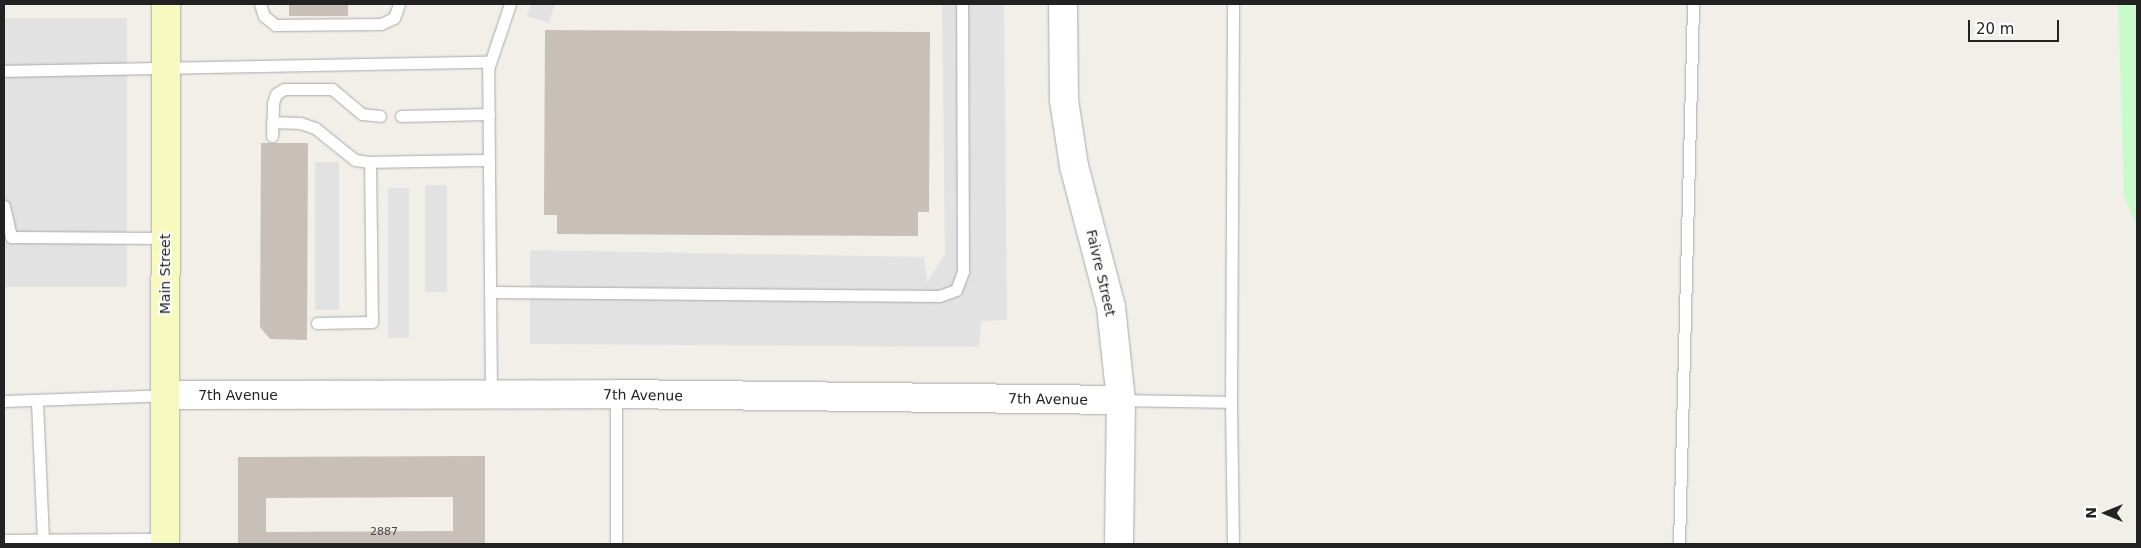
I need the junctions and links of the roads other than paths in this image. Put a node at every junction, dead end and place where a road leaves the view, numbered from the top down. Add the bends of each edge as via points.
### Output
1 (166, 4) edge
2 (260, 4) edge
3 (399, 4) edge
4 (510, 4) edge
5 (962, 4) edge
6 (1062, 4) edge
7 (1233, 4) edge
8 (1693, 4) edge
9 (490, 62) junction
10 (166, 67) junction
11 (4, 71) edge
12 (489, 114) junction
13 (380, 116) dead end
14 (401, 116) dead end
15 (272, 122) junction
16 (272, 136) dead end
17 (490, 160) junction
18 (370, 162) junction
19 (4, 206) edge
20 (165, 238) junction
21 (490, 292) junction
22 (317, 323) dead end
23 (492, 394) junction
24 (616, 394) junction
25 (164, 395) junction
26 (1121, 400) junction
27 (4, 401) edge
28 (37, 402) junction
29 (1231, 402) junction
30 (4, 540) edge
31 (43, 540) junction
32 (165, 542) edge
33 (616, 544) edge
34 (1119, 544) edge
35 (1232, 544) edge
36 (1679, 544) edge

1 - 10 main road, Main Street
2 - 3 lane via 264,16 276,25 382,24 394,18
4 - 9 lane
5 - 21 lane via 963,272 956,290 939,296
6 - 26 street, Faivre Street via 1064,100 1074,166 1111,307
7 - 29 lane
8 - 36 lane
9 - 10 lane
9 - 12 lane
10 - 11 lane
10 - 20 main road, Main Street
12 - 14 lane
12 - 17 lane
13 - 15 lane via 362,114 332,89 284,89 276,94
15 - 16 lane
15 - 18 lane via 300,123 315,128 355,160
17 - 18 lane
17 - 21 lane
18 - 22 lane via 372,322
19 - 20 lane via 11,237
20 - 25 main road, Main Street
21 - 23 lane
23 - 24 street, 7th Avenue
23 - 25 street, 7th Avenue
24 - 26 street, 7th Avenue
24 - 33 lane
25 - 28 lane
25 - 32 main road, Main Street
26 - 29 lane
26 - 34 street, Faivre Street
27 - 28 lane
28 - 31 lane
29 - 35 lane
30 - 31 lane
31 - 32 lane

